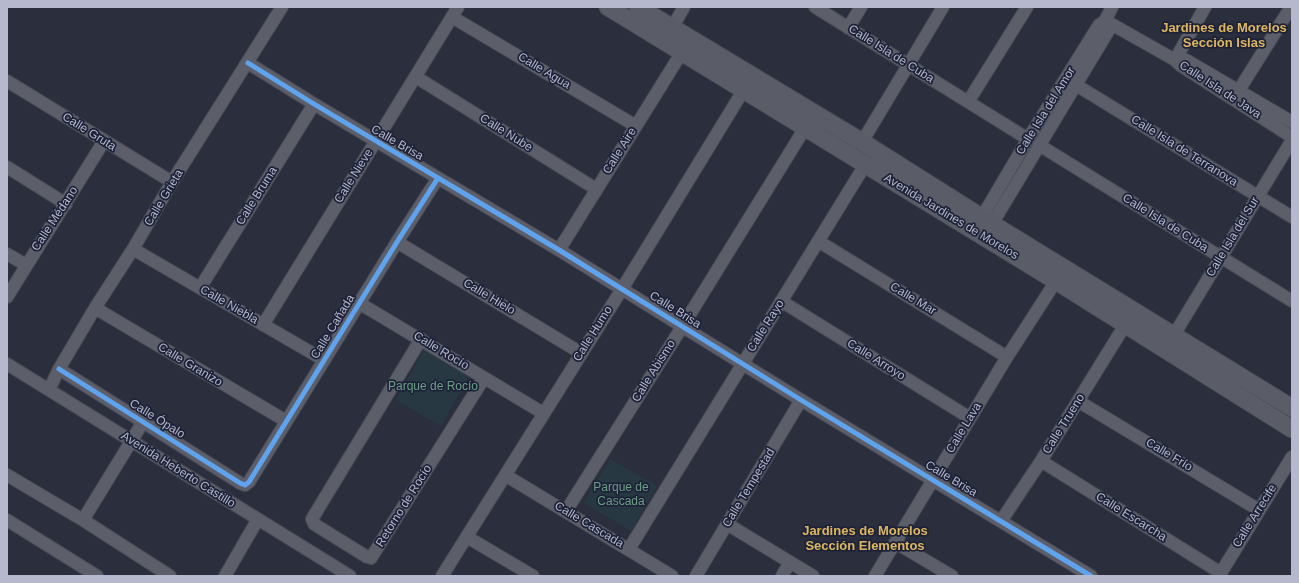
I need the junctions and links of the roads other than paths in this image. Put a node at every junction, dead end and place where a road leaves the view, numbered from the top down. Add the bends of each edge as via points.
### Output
1 (282, 7) edge
2 (608, 7) edge
3 (638, 7) edge
4 (684, 7) edge
5 (814, 7) edge
6 (861, 7) edge
7 (943, 7) edge
8 (1027, 7) edge
9 (1112, 7) edge
10 (1205, 7) edge
11 (1291, 7) edge
12 (455, 12) edge
13 (1108, 23) junction
14 (672, 28) junction
15 (848, 28) junction
16 (682, 52) junction
17 (1176, 57) junction
18 (248, 63) junction
19 (718, 65) junction
20 (908, 65) junction
21 (416, 77) junction
22 (7, 81) edge
23 (1076, 85) junction
24 (1239, 90) junction
25 (743, 91) junction
26 (968, 102) junction
27 (314, 104) junction
28 (1052, 112) junction
29 (1292, 122) edge
30 (636, 126) junction
31 (805, 128) junction
32 (839, 128) junction
33 (1292, 137) edge
34 (1292, 140) edge
35 (375, 141) junction
36 (104, 142) junction
37 (862, 142) junction
38 (1034, 142) junction
39 (830, 143) junction
40 (865, 165) junction
41 (7, 167) edge
42 (438, 178) junction
43 (172, 182) junction
44 (596, 189) junction
45 (1257, 196) junction
46 (66, 204) junction
47 (1292, 218) edge
48 (987, 221) junction
49 (818, 241) junction
50 (397, 242) junction
51 (133, 249) junction
52 (559, 250) junction
53 (7, 254) edge
54 (1221, 257) junction
55 (26, 265) junction
56 (1056, 281) junction
57 (200, 288) junction
58 (622, 289) junction
59 (7, 297) edge
60 (781, 301) junction
61 (1292, 301) edge
62 (359, 303) junction
63 (95, 308) junction
64 (263, 324) junction
65 (1124, 325) junction
66 (682, 327) junction
67 (1174, 335) junction
68 (421, 339) junction
69 (1193, 347) junction
70 (581, 353) junction
71 (1007, 357) junction
72 (324, 360) junction
73 (1185, 362) junction
74 (742, 364) junction
75 (7, 365) edge
76 (58, 369) junction
77 (484, 378) junction
78 (49, 390) junction
79 (801, 400) junction
80 (1078, 401) junction
81 (1292, 408) edge
82 (543, 413) junction
83 (970, 418) junction
84 (286, 421) junction
85 (143, 422) junction
86 (1292, 429) edge
87 (131, 441) junction
88 (1292, 457) edge
89 (1041, 461) junction
90 (7, 475) edge
91 (505, 475) junction
92 (933, 480) junction
93 (245, 485) joint
94 (1259, 510) junction
95 (566, 511) junction
96 (258, 519) junction
97 (7, 520) edge
98 (83, 520) junction
99 (1001, 521) junction
100 (727, 524) junction
101 (466, 537) junction
102 (896, 543) junction
103 (629, 550) junction
104 (790, 562) junction
105 (1220, 574) edge
106 (97, 576) edge
107 (170, 576) edge
108 (225, 576) edge
109 (350, 576) edge
110 (442, 576) edge
111 (533, 576) edge
112 (672, 576) edge
113 (696, 576) edge
114 (782, 576) edge
115 (813, 576) edge
116 (875, 576) edge
117 (952, 576) edge
118 (1091, 576) edge

1 - 18 street, Calle Grieta
2 - 16 main road, Avenida Jardines de Morelos
3 - 14 main road, Avenida Jardines de Morelos
4 - 14 street
5 - 15 street, Calle Isla de Cuba
6 - 15 street
7 - 20 street
8 - 26 street
9 - 13 street, Calle Isla del Amor
10 - 17 street
11 - 24 street
12 - 21 street, Calle Nieve
12 - 30 street, Calle Agua
13 - 17 street, Calle Isla de Java
13 - 23 street, Calle Isla del Amor
13 - 28 street, Calle Isla del Amor via 1098,25
14 - 19 main road, Avenida Jardines de Morelos
15 - 20 street, Calle Isla de Cuba
16 - 19 main road, Avenida Jardines de Morelos
16 - 30 street, Calle Aire
17 - 24 street, Calle Isla de Java
17 - 33 street, Calle Isla de Java via 1180,65
18 - 27 street, Calle Brisa
18 - 43 street, Calle Grieta
19 - 25 main road, Avenida Jardines de Morelos
19 - 32 main road, Avenida Jardines de Morelos
20 - 26 street, Calle Isla de Cuba
20 - 37 street
21 - 35 street, Calle Nieve
21 - 44 street, Calle Nube
22 - 36 street, Calle Gruta
23 - 28 street, Calle Isla del Amor
23 - 45 street, Calle Isla de Terranova
24 - 29 street, Calle Isla de Java
25 - 31 main road, Avenida Jardines de Morelos
25 - 58 street, Calle Humo
26 - 38 street, Calle Isla de Cuba
27 - 35 street, Calle Brisa
27 - 57 street, Calle Bruma
28 - 38 street, Calle Isla del Amor
30 - 44 street, Calle Aire
31 - 39 main road, Avenida Jardines de Morelos
31 - 66 street, Calle Abismo
32 - 37 main road, Avenida Jardines de Morelos
32 - 39 main road
34 - 45 street, Calle Isla del Sur
35 - 42 street, Calle Brisa
35 - 64 street, Calle Nieve
36 - 43 street, Calle Gruta
36 - 46 street, Calle Médano
37 - 48 main road, Avenida Jardines de Morelos
38 - 48 street, Calle Isla del Amor
38 - 54 street, Calle Isla de Cuba
39 - 40 main road, Avenida Jardines de Morelos
40 - 49 street, Calle Rayo
40 - 56 main road, Avenida Jardines de Morelos
41 - 46 street
42 - 50 street, Calle Cañada
42 - 52 street, Calle Brisa
43 - 51 street, Calle Grieta
44 - 52 street, Calle Aire
45 - 47 street, Calle Isla de Terranova
45 - 54 street, Calle Isla del Sur
46 - 55 street, Calle Médano
48 - 67 main road, Avenida Jardines de Morelos
49 - 60 street, Calle Rayo
49 - 71 street, Calle Mar
50 - 62 street, Calle Cañada
50 - 70 street, Calle Hielo
51 - 57 street, Calle Niebla
51 - 63 street, Calle Grieta
52 - 58 street, Calle Brisa
53 - 55 street
54 - 61 street, Calle Isla de Cuba
54 - 67 street, Calle Isla del Sur
55 - 59 street, Calle Médano
56 - 65 main road, Avenida Jardines de Morelos
56 - 71 street, Calle Lava
57 - 64 street, Calle Niebla
58 - 66 street, Calle Brisa
58 - 70 street, Calle Humo
60 - 74 street, Calle Rayo
60 - 83 street, Calle Arroyo
62 - 68 street, Calle Rocío
62 - 72 street, Calle Cañada
63 - 76 street, Calle Grieta
63 - 84 street, Calle Granizo
64 - 72 street, Calle Niebla
65 - 73 main road, Avenida Jardines de Morelos
65 - 80 street, Calle Trueno
66 - 74 street, Calle Brisa
66 - 95 street, Calle Abismo
67 - 69 main road, Avenida Jardines de Morelos
68 - 77 street, Calle Rocío
68 - 77 street, Retorno de Rocío via 312,519 314,524 367,557 371,558
69 - 73 main road
69 - 81 main road, Avenida Jardines de Morelos
70 - 82 street, Calle Humo
71 - 83 street, Calle Lava
72 - 84 street, Calle Cañada
73 - 86 main road, Avenida Jardines de Morelos
74 - 79 street, Calle Brisa
74 - 103 street, Calle Rayo
75 - 78 street, Avenida Heberto Castillo
76 - 78 street, Calle Grieta
76 - 85 street, Calle Ópalo
77 - 82 street, Calle Rocío
78 - 87 street, Avenida Heberto Castillo
79 - 92 street, Calle Brisa
79 - 100 street, Calle Tempestad
80 - 89 street, Calle Trueno
80 - 94 street, Calle Frío
82 - 91 street, Calle Humo
83 - 92 street, Calle Lava
84 - 93 street, Calle Cañada via 250,482
85 - 87 street
85 - 93 street, Calle Ópalo
87 - 96 street, Avenida Heberto Castillo
87 - 98 street
88 - 94 street, Calle Arrecife
89 - 99 street, Calle Trueno
89 - 105 street, Calle Escarcha
90 - 98 street
91 - 95 street, Calle Cascada
91 - 101 street, Calle Humo
92 - 99 street, Calle Brisa
92 - 102 street, Calle Lava
94 - 105 street, Calle Arrecife
95 - 103 street, Calle Cascada
96 - 108 street
96 - 109 street, Avenida Heberto Castillo
97 - 106 street
98 - 107 street
99 - 118 street, Calle Brisa
100 - 104 street
100 - 113 street, Calle Tempestad
101 - 110 street, Calle Humo
101 - 111 street
102 - 116 street, Calle Lava
102 - 117 street
103 - 112 street, Calle Cascada
104 - 114 street
104 - 115 street

